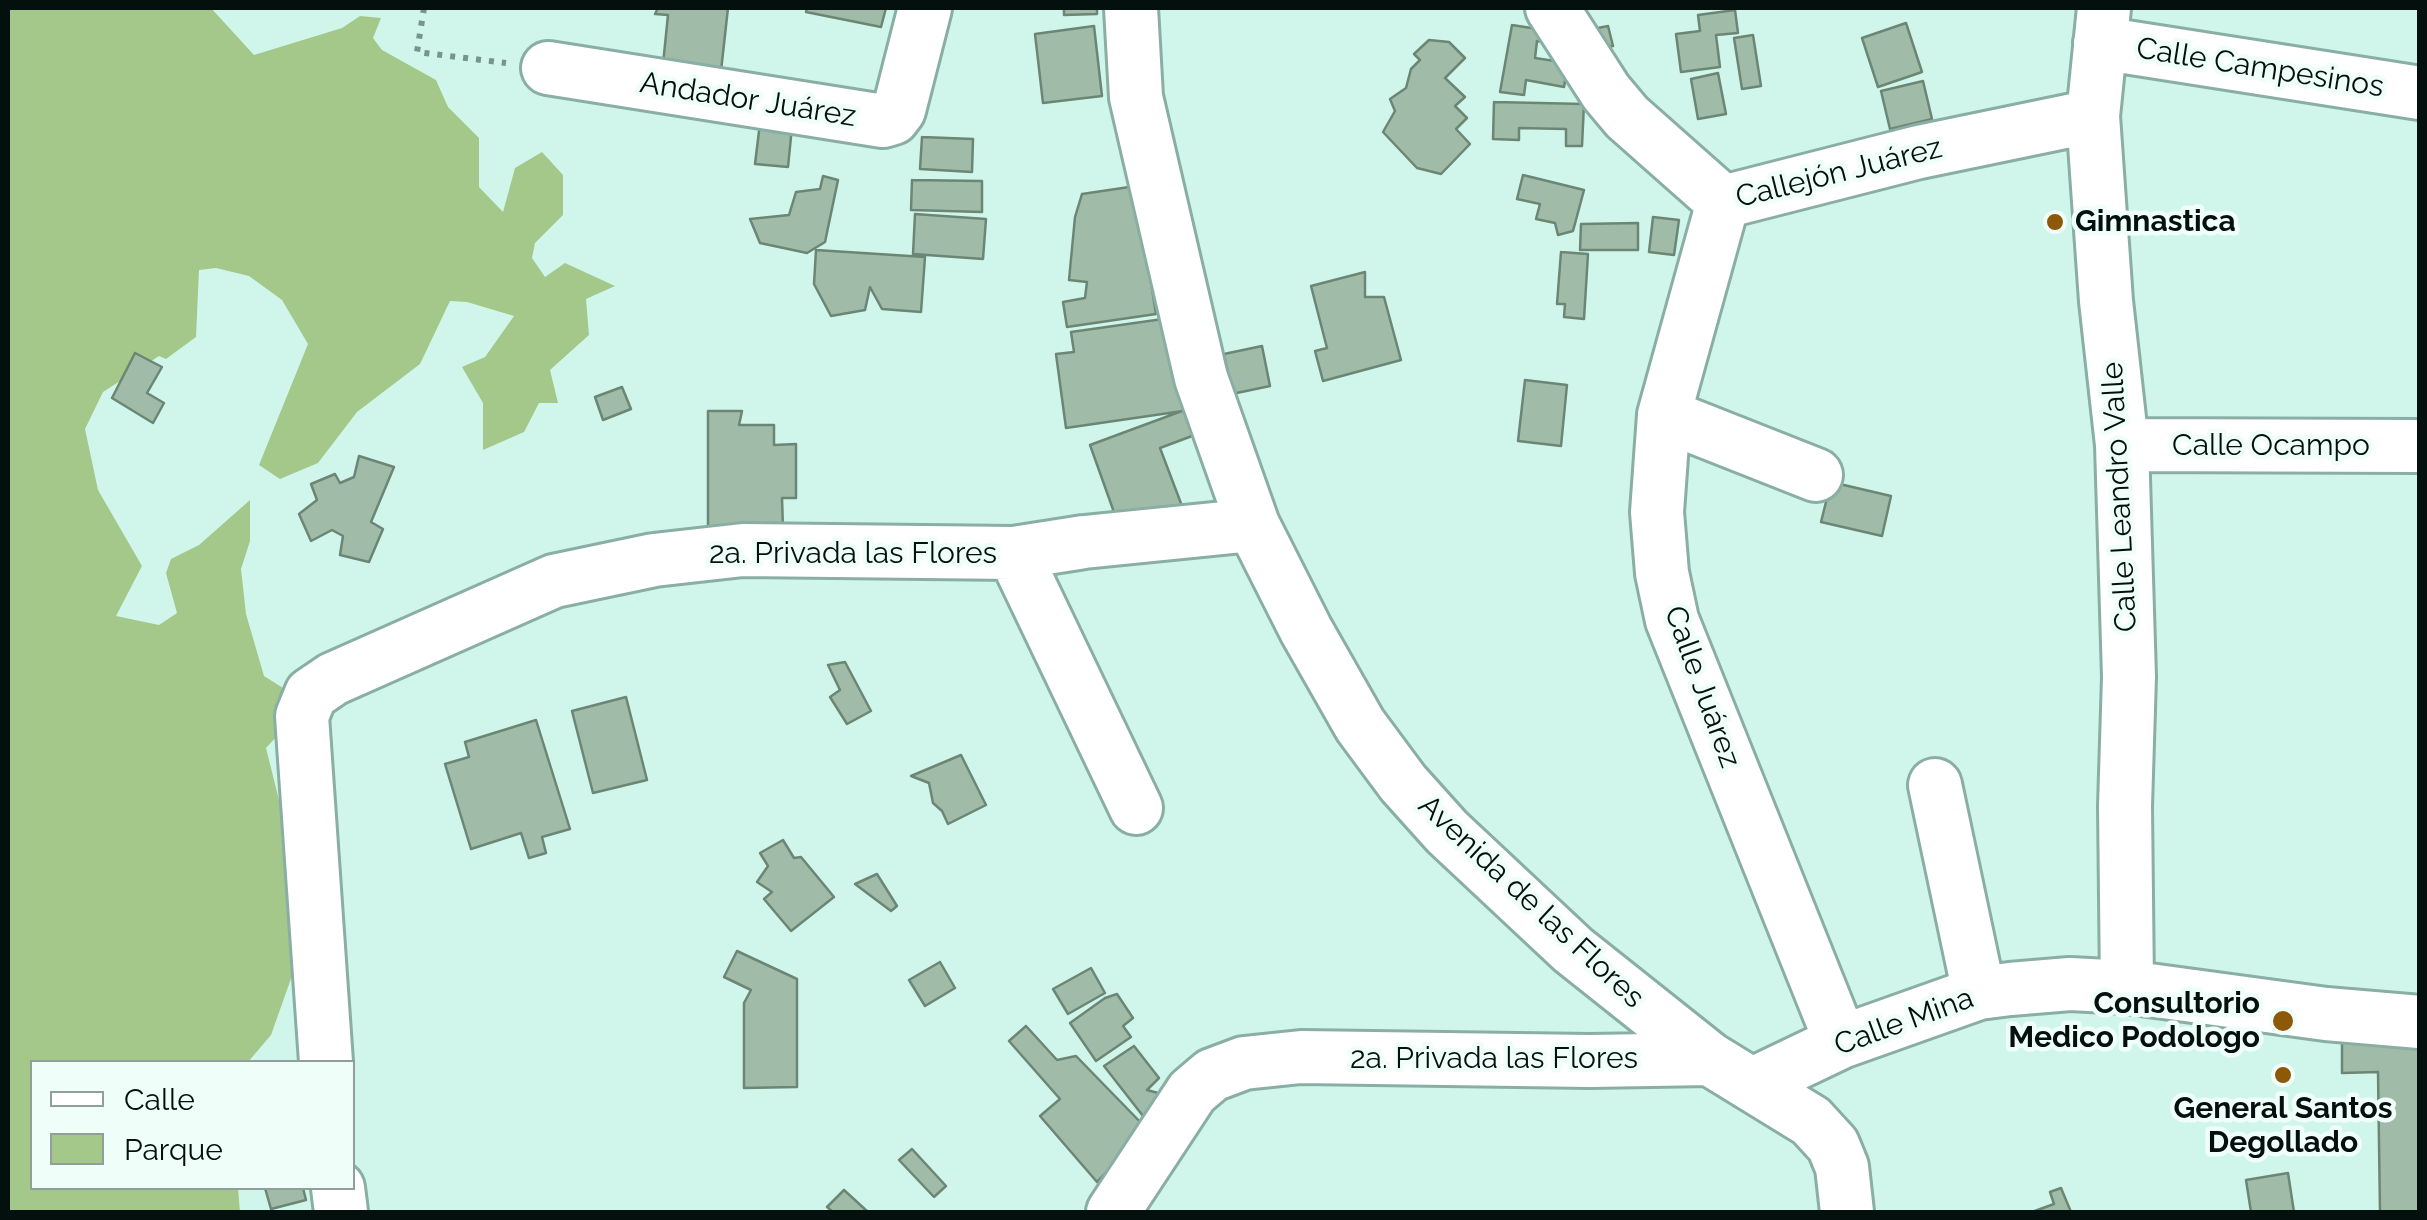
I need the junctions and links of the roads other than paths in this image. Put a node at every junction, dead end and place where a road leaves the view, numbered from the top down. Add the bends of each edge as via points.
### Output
1 (925, 8) edge
2 (1130, 8) edge
3 (1552, 8) edge
4 (2102, 25) edge
5 (548, 68) road end
6 (2420, 93) edge
7 (2093, 116) junction
8 (1722, 202) junction
9 (1664, 415) junction
10 (2122, 445) junction
11 (2420, 446) edge
12 (1816, 475) dead end
13 (1253, 524) junction
14 (1014, 553) junction
15 (1935, 785) dead end
16 (1136, 808) dead end
17 (2127, 987) junction
18 (1979, 994) junction
19 (2420, 1022) edge
20 (1841, 1042) junction
21 (326, 1060) edge
22 (1731, 1071) junction
23 (1113, 1212) edge
24 (1847, 1212) edge

1 - 5 street, Andador Juárez via 899,110 883,122
2 - 13 street, Avenida de las Flores via 1136,97 1170,248 1201,378
3 - 8 street, Callejón Juárez via 1627,117
4 - 6 street, Calle Campesinos
4 - 7 street, Calle Leandro Valle
7 - 8 street, Callejón Juárez
7 - 10 street, Calle Leandro Valle
8 - 9 street, Calle Juárez
9 - 12 street
9 - 20 street, Calle Juárez via 1658,512 1672,620
10 - 11 street, Calle Ocampo
10 - 17 street, Calle Leandro Valle
13 - 14 street, 2a. Privada las Flores
13 - 22 street, Avenida de las Flores via 1360,724 1403,783 1572,950
14 - 16 street
14 - 21 street, 2a. Privada las Flores via 744,550 654,560 554,581 311,694 302,716
15 - 18 street
17 - 18 street, Calle Mina via 2070,984
17 - 19 street, Calle Mina
18 - 20 street, Calle Mina
20 - 22 street, Calle Mina
22 - 23 street, 2a. Privada las Flores via 1590,1061 1301,1057 1244,1063 1212,1075 1192,1092
22 - 24 street, Avenida de las Flores via 1812,1122 1833,1144

